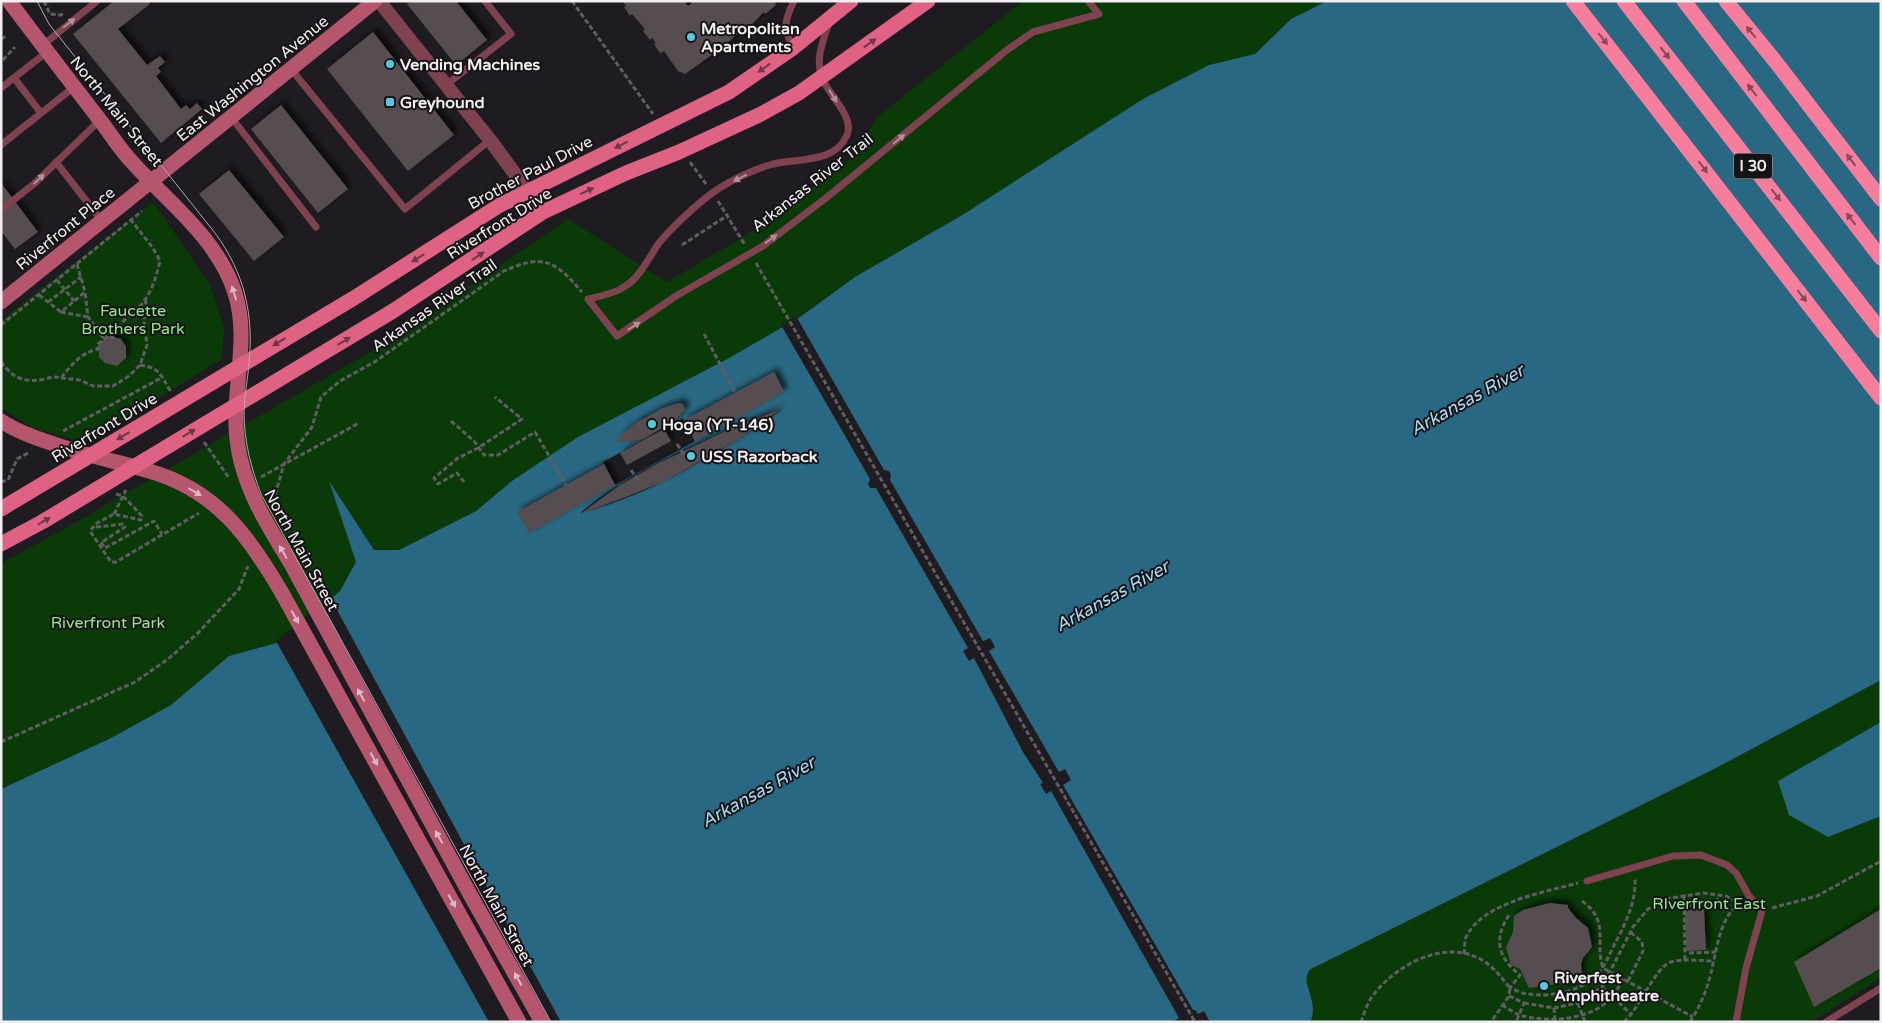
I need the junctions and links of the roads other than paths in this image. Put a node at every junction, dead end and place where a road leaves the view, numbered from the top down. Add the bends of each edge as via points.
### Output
1 (9, 1) edge
2 (97, 1) edge
3 (377, 1) edge
4 (485, 1) edge
5 (794, 1) edge
6 (851, 1) edge
7 (928, 1) edge
8 (1088, 1) edge
9 (1573, 1) edge
10 (1624, 1) edge
11 (1684, 1) edge
12 (1726, 1) edge
13 (830, 18) junction
14 (45, 48) junction
15 (793, 48) junction
16 (291, 69) junction
17 (14, 78) junction
18 (822, 78) junction
19 (446, 85) junction
20 (74, 87) junction
21 (1, 88) edge
22 (41, 113) junction
23 (231, 117) junction
24 (100, 120) junction
25 (490, 140) junction
26 (1, 145) edge
27 (56, 162) junction
28 (151, 181) junction
29 (527, 192) junction
30 (1881, 199) edge
31 (1, 210) edge
32 (543, 212) junction
33 (102, 221) junction
34 (316, 226) dead end
35 (1881, 258) edge
36 (1, 302) edge
37 (1881, 331) edge
38 (225, 375) joint
39 (1881, 398) edge
40 (1, 421) edge
41 (1, 509) edge
42 (1, 544) edge
43 (1587, 881) road end
44 (1881, 988) edge
45 (519, 1022) edge
46 (542, 1022) edge
47 (1736, 1022) edge
48 (1826, 1022) edge

1 - 14 main road, North Main Street
14 -> 2 lane
3 - 16 main road, East Washington Avenue
3 - 19 street
4 - 19 lane via 511,34
5 - 15 lane via 786,17 786,33
6 - 13 main road, Brother Paul Drive
18 -> 7 main road, Riverfront Drive
18 -> 8 lane via 847,120 847,135 839,148 826,156 773,164 717,190 668,233 633,281 615,291 588,299 617,336 676,296 763,246 1033,32 1099,14
9 -> 39 highway
10 -> 37 highway, I 30
35 -> 11 highway, I 30
30 -> 12 highway
13 - 15 main road, Brother Paul Drive
13 - 18 lane via 819,60
14 - 17 lane
14 - 20 main road, North Main Street
15 -> 29 main road, Brother Paul Drive via 701,107
16 - 23 main road, East Washington Avenue
16 - 25 lane via 405,209
17 - 21 lane
17 - 22 lane
32 -> 18 main road, Riverfront Drive via 761,114
19 - 25 street
20 - 22 lane
20 - 24 main road, North Main Street
22 - 26 lane
23 - 28 main road, East Washington Avenue
23 - 34 lane
24 - 27 lane
24 - 28 main road, North Main Street via 132,163
25 - 29 street
31 -> 27 lane
27 - 33 lane
28 - 33 main road, Riverfront Place
46 -> 28 main road, North Main Street via 290,562 256,506 238,445 236,411 242,343 235,293 208,243
29 - 32 street
29 -> 38 main road, Brother Paul Drive
42 -> 32 main road, Riverfront Drive via 393,311
33 - 36 main road, Riverfront Place
38 -> 41 main road, Riverfront Drive
40 -> 45 main road via 34,437 174,480 199,494 240,528 282,593
43 - 47 lane via 1673,856 1701,855 1726,865 1736,873 1748,896 1762,911 1746,968
44 - 48 lane

